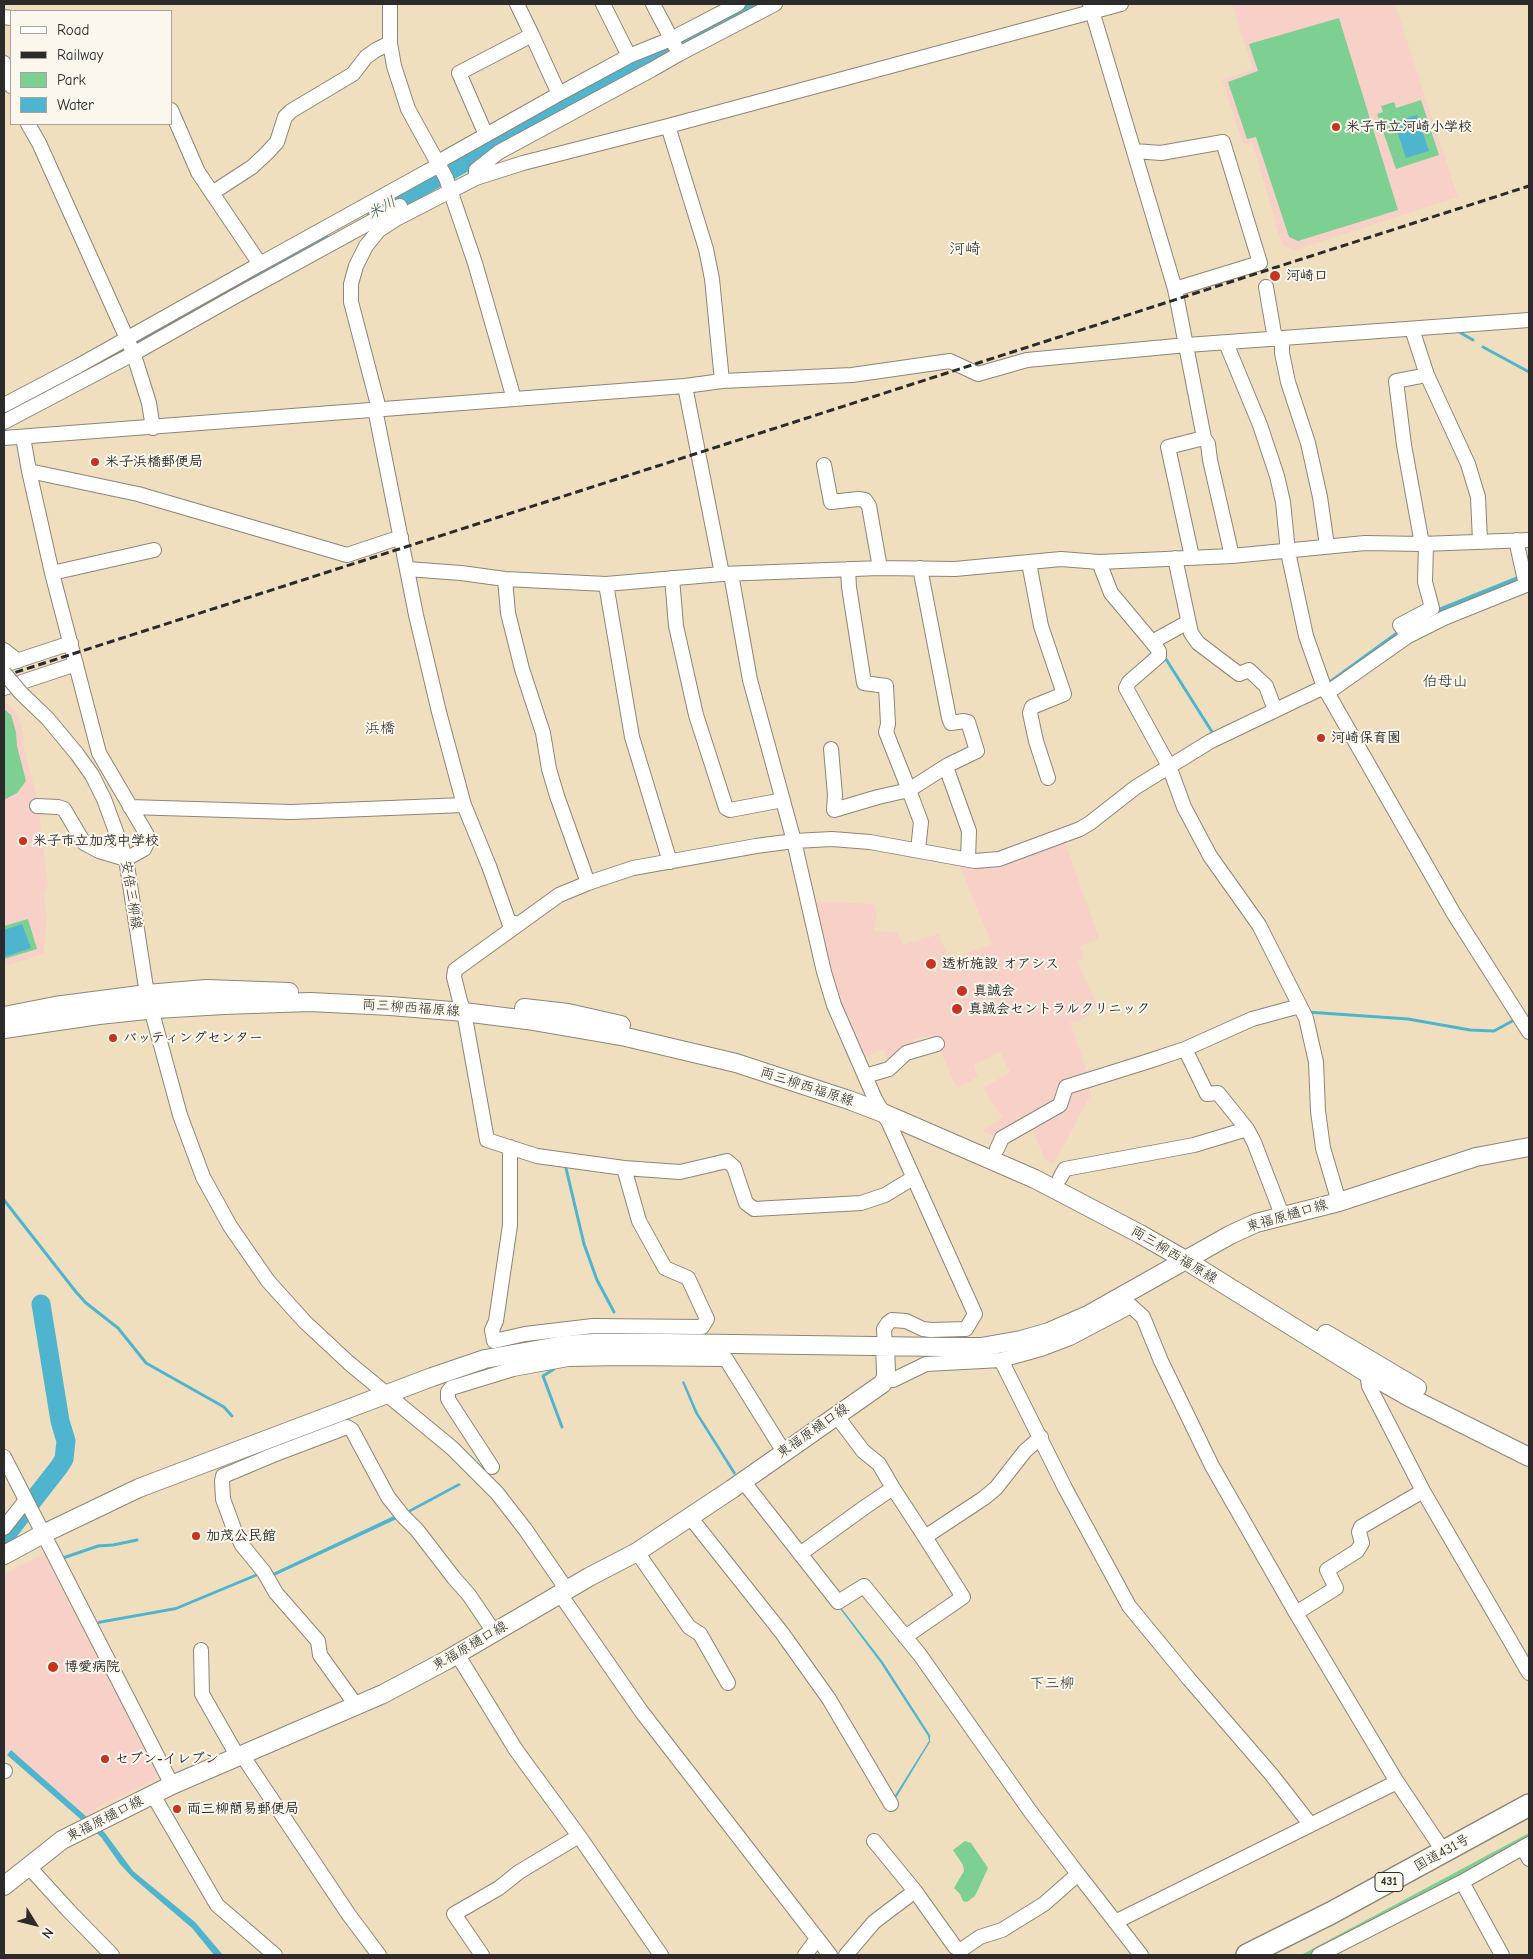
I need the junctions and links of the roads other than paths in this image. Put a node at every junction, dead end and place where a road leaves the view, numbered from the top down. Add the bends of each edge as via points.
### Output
1 (390, 4) edge
2 (517, 4) edge
3 (603, 4) edge
4 (653, 4) edge
5 (738, 4) edge
6 (775, 4) edge
7 (1121, 4) edge
8 (1091, 8) edge
9 (532, 35) junction
10 (671, 39) junction
11 (390, 43) junction
12 (679, 54) junction
13 (630, 56) junction
14 (4, 63) edge
15 (10, 83) edge
16 (559, 94) junction
17 (172, 112) edge
18 (28, 125) edge
19 (668, 126) junction
20 (486, 135) junction
21 (1134, 151) junction
22 (444, 174) junction
23 (476, 178) junction
24 (212, 193) junction
25 (260, 264) junction
26 (1266, 287) dead end
27 (1175, 289) junction
28 (1529, 320) edge
29 (1412, 329) junction
30 (1278, 339) junction
31 (1226, 343) junction
32 (1187, 345) junction
33 (129, 346) junction
34 (1427, 375) junction
35 (722, 381) junction
36 (685, 386) junction
37 (514, 399) junction
38 (4, 405) edge
39 (377, 409) junction
40 (4, 422) edge
41 (153, 428) junction
42 (23, 437) junction
43 (4, 438) edge
44 (1204, 438) junction
45 (824, 465) dead end
46 (29, 472) junction
47 (401, 537) junction
48 (1523, 540) edge
49 (1480, 541) junction
50 (1424, 544) junction
51 (1327, 546) junction
52 (154, 550) dead end
53 (1288, 552) junction
54 (1232, 556) junction
55 (1192, 557) junction
56 (1175, 558) junction
57 (1098, 562) junction
58 (1029, 563) junction
59 (880, 568) junction
60 (920, 568) junction
61 (407, 569) junction
62 (848, 569) junction
63 (52, 573) junction
64 (726, 574) junction
65 (672, 578) junction
66 (506, 579) junction
67 (606, 584) junction
68 (1188, 622) junction
69 (1406, 632) junction
70 (1152, 642) junction
71 (71, 643) junction
72 (4, 650) edge
73 (18, 661) junction
74 (76, 664) junction
75 (4, 665) edge
76 (4, 673) edge
77 (4, 688) edge
78 (1326, 690) junction
79 (1275, 710) junction
80 (831, 749) dead end
81 (1169, 766) junction
82 (946, 767) junction
83 (1048, 778) dead end
84 (909, 790) junction
85 (783, 800) junction
86 (464, 805) junction
87 (37, 806) dead end
88 (130, 807) junction
89 (794, 841) junction
90 (918, 850) junction
91 (126, 859) junction
92 (968, 859) junction
93 (670, 862) junction
94 (588, 883) junction
95 (516, 925) junction
96 (149, 1002) junction
97 (462, 1006) junction
98 (1300, 1006) junction
99 (4, 1016) edge
100 (4, 1029) edge
101 (1529, 1032) edge
102 (937, 1044) dead end
103 (1185, 1048) junction
104 (865, 1076) junction
105 (879, 1106) junction
106 (1247, 1129) junction
107 (510, 1147) junction
108 (1529, 1147) edge
109 (997, 1149) junction
110 (624, 1168) junction
111 (913, 1178) junction
112 (1060, 1178) junction
113 (1339, 1202) junction
114 (1282, 1215) junction
115 (1192, 1258) junction
116 (594, 1343) junction
117 (885, 1347) junction
118 (1001, 1360) junction
119 (1367, 1373) junction
120 (886, 1378) junction
121 (386, 1395) junction
122 (836, 1415) junction
123 (1041, 1437) junction
124 (1529, 1444) edge
125 (247, 1448) junction
126 (784, 1452) junction
127 (4, 1457) edge
128 (1529, 1457) edge
129 (254, 1464) junction
130 (492, 1467) dead end
131 (743, 1481) junction
132 (893, 1488) junction
133 (1423, 1491) junction
134 (28, 1504) junction
135 (690, 1517) junction
136 (4, 1528) edge
137 (43, 1534) junction
138 (926, 1537) junction
139 (637, 1552) junction
140 (800, 1554) junction
141 (4, 1555) edge
142 (564, 1592) junction
143 (1296, 1613) junction
144 (494, 1632) junction
145 (905, 1637) junction
146 (201, 1650) dead end
147 (457, 1654) junction
148 (1529, 1673) edge
149 (728, 1683) dead end
150 (356, 1705) junction
151 (240, 1756) junction
152 (1397, 1782) junction
153 (172, 1785) junction
154 (153, 1794) junction
155 (891, 1804) dead end
156 (1529, 1805) edge
157 (1529, 1821) edge
158 (1310, 1824) junction
159 (579, 1836) junction
160 (874, 1841) dead end
161 (1527, 1850) edge
162 (1444, 1852) junction
163 (29, 1867) junction
164 (1078, 1874) junction
165 (1462, 1882) junction
166 (4, 1886) edge
167 (914, 1892) junction
168 (1115, 1922) junction
169 (817, 1939) junction
170 (112, 1955) edge
171 (275, 1955) edge
172 (379, 1955) edge
173 (482, 1955) edge
174 (661, 1955) edge
175 (805, 1955) edge
176 (830, 1955) edge
177 (846, 1955) edge
178 (1141, 1955) edge
179 (1247, 1955) edge
180 (1279, 1955) edge
181 (1318, 1955) edge
182 (1502, 1955) edge

1 - 11 street
2 - 9 street
3 - 13 street
4 - 10 street
5 - 10 street
6 - 12 street
7 - 8 street
8 - 19 street
8 - 21 street
9 - 16 street
9 - 20 street via 459,72
10 - 12 street
10 - 13 street
11 - 22 street via 408,108
11 - 24 street via 371,53 352,74 291,111 285,117 277,142 268,153
12 - 23 street via 499,152 476,170
13 - 16 street
14 - 15 street
16 - 20 street
17 - 24 street via 198,172
18 - 33 street
19 - 23 street
19 - 35 street via 706,249
20 - 22 street
21 - 27 street
21 - 27 street via 1161,153 1223,142 1260,263
22 - 23 street
22 - 25 street
22 - 33 street via 234,296
22 - 37 street
22 - 39 street via 379,230 356,266 351,302
24 - 25 street
25 - 33 street
26 - 30 street
27 - 32 street
28 - 29 street
29 - 30 street
29 - 34 street
30 - 31 street
30 - 51 street via 1308,442
31 - 32 street
31 - 53 street via 1277,476
32 - 35 street via 1027,360 978,374 950,361 852,375
32 - 44 street
33 - 38 street via 78,366
33 - 40 street
33 - 41 street via 149,403
34 - 49 street via 1468,464 1478,497
34 - 50 street via 1396,381 1404,445
35 - 36 street
36 - 37 street
36 - 64 street
37 - 39 street
39 - 41 street
39 - 47 street
41 - 42 street
42 - 43 street
42 - 46 street
44 - 54 street via 1208,444
44 - 55 street via 1168,447
45 - 59 street via 831,502 858,499 865,500 869,506
46 - 47 street via 138,494 347,556
46 - 63 street
47 - 61 street
48 - 49 street
48 - 69 street via 1526,585
49 - 50 street
50 - 51 street
50 - 69 street via 1425,582 1432,608 1400,624
51 - 53 street
52 - 63 street
53 - 54 street
53 - 78 street via 1306,636
54 - 55 street
55 - 56 street
56 - 57 street
56 - 68 street
57 - 58 street via 1061,559
57 - 70 street via 1111,593
58 - 60 street via 955,569
58 - 83 street via 1041,626 1064,694 1032,707 1030,713
59 - 60 street
59 - 62 street
60 - 82 street via 949,718 951,723 968,722 977,751
61 - 66 street
61 - 86 street
62 - 64 street
62 - 84 street via 864,683 886,686 886,732
63 - 71 street
64 - 65 street
64 - 85 street via 750,680
65 - 67 street
65 - 85 street via 676,626 696,715 726,808 730,810
66 - 67 street
66 - 94 street via 508,613 522,669 543,733 557,796
67 - 93 street via 632,737
68 - 70 street
68 - 79 street via 1198,643 1239,674 1249,670 1266,686
69 - 78 street
70 - 81 street via 1159,656 1126,688
71 - 73 street
71 - 74 street
72 - 73 street
73 - 75 street
74 - 77 street
74 - 88 street via 100,753
76 - 91 street, 安倍三柳線, bridge via 48,719 92,775
78 - 79 street
78 - 101 street via 1454,914
79 - 81 street
80 - 84 street via 834,810
81 - 92 street via 1080,829 999,859
81 - 98 street via 1188,815 1210,856 1259,925
82 - 84 street
82 - 92 street via 968,831
84 - 90 street via 920,822
85 - 89 street
86 - 88 street via 290,812
86 - 95 street via 510,925 514,922
87 - 91 street via 64,809 84,843 99,852
88 - 91 street via 147,835 147,843 144,850
89 - 90 street via 832,839
89 - 93 street
89 - 104 street via 831,997
90 - 92 street
91 - 96 street, 安倍三柳線
93 - 94 street via 633,868
94 - 95 street via 560,895
95 - 97 street via 455,970
96 - 97 main road, 両三柳西福原線 via 206,989 378,996
96 - 99 main road, 両三柳西福原線 via 55,1006
96 - 100 main road, 両三柳西福原線
96 - 121 street, 安倍三柳線 via 192,1151 230,1226 268,1282 287,1303 325,1342
97 - 105 main road, 両三柳西福原線 via 568,1013 718,1048 829,1082
97 - 107 street via 486,1140
98 - 103 street via 1252,1019
98 - 113 street via 1316,1062 1323,1148
102 - 104 street via 906,1054 889,1069
103 - 106 street via 1207,1094 1218,1093
103 - 109 street via 1066,1090 1060,1104 1002,1138
104 - 105 street
105 - 109 main road, 両三柳西福原線 via 930,1119
105 - 111 street
105 - 115 main road, 両三柳西福原線
106 - 112 street via 1194,1145 1065,1169
106 - 114 street
107 - 110 street via 537,1156
107 - 116 street via 510,1225 492,1330 494,1341 526,1334
108 - 113 main road, 東福原樋口線 via 1476,1157
109 - 112 main road, 両三柳西福原線
110 - 111 street via 680,1172 727,1161 734,1167 746,1203 754,1209 861,1203 885,1195
110 - 116 street via 639,1221 665,1268 688,1278 707,1319 702,1328
111 - 117 street via 975,1314 966,1329 931,1330 906,1321 892,1320 884,1329
112 - 115 main road, 両三柳西福原線
113 - 114 main road, 東福原樋口線
114 - 115 main road, 東福原樋口線 via 1230,1235
115 - 117 main road, 東福原樋口線 via 1088,1316 1049,1332 981,1347
115 - 119 main road, 両三柳西福原線
115 - 124 main road, 両三柳西福原線 via 1467,1416
116 - 117 main road, 東福原樋口線
116 - 121 main road, 東福原樋口線 via 485,1359
116 - 126 street via 726,1359
116 - 130 street via 568,1360 513,1369 451,1388 448,1399
117 - 120 main road
118 - 120 street via 926,1364 892,1380
118 - 123 street
118 - 143 street via 1070,1338 1131,1306 1143,1316 1212,1466
119 - 128 main road, 両三柳西福原線
119 - 133 street via 1369,1386
120 - 122 main road, 東福原樋口線
121 - 125 main road, 東福原樋口線
121 - 142 street, 安倍三柳線 via 452,1448 497,1493 525,1529
122 - 126 main road, 東福原樋口線
122 - 132 street via 863,1451 879,1464
123 - 138 street via 996,1488
123 - 158 street via 1129,1606
125 - 129 street
125 - 137 main road, 東福原樋口線 via 139,1488
126 - 131 main road, 東福原樋口線
127 - 134 street
129 - 144 street via 348,1427 388,1497 469,1595
129 - 150 street via 223,1476 223,1499 234,1529 276,1593 318,1641 320,1655
131 - 135 main road, 東福原樋口線
131 - 140 street
132 - 138 street
132 - 140 street
133 - 143 street via 1361,1527 1362,1543 1357,1551 1327,1570 1336,1588
133 - 148 street
134 - 136 street
134 - 137 street
135 - 139 main road, 東福原樋口線
135 - 155 street via 830,1699
137 - 141 main road, 東福原樋口線
137 - 153 street
138 - 145 street via 963,1596
139 - 142 main road, 東福原樋口線
139 - 149 street via 690,1627 700,1634
140 - 145 street via 838,1602 864,1586
142 - 144 main road, 東福原樋口線
142 - 169 street, 安倍三柳線 via 640,1711
143 - 152 street
144 - 147 main road, 東福原樋口線
145 - 164 street
146 - 151 street via 202,1694
147 - 150 main road, 東福原樋口線
147 - 159 street via 516,1750
150 - 151 main road, 東福原樋口線
151 - 153 main road, 東福原樋口線
151 - 172 street
152 - 158 street
152 - 162 street
153 - 154 main road, 東福原樋口線
154 - 163 main road, 東福原樋口線 via 62,1840
154 - 171 street via 217,1905
156 - 162 highway, 国道431号 / 431
157 - 180 highway, 国道431号 / 431
158 - 168 street
159 - 173 street via 454,1914
159 - 174 street
160 - 167 street
161 - 165 street
162 - 179 highway, 国道431号 / 431
163 - 166 main road, 東福原樋口線
163 - 170 street
164 - 167 street via 1044,1904 1002,1930 980,1937 962,1950 955,1947
164 - 168 street
165 - 181 street
165 - 182 street
167 - 177 street via 874,1922
168 - 178 street
169 - 175 street
169 - 176 street, 安倍三柳線

